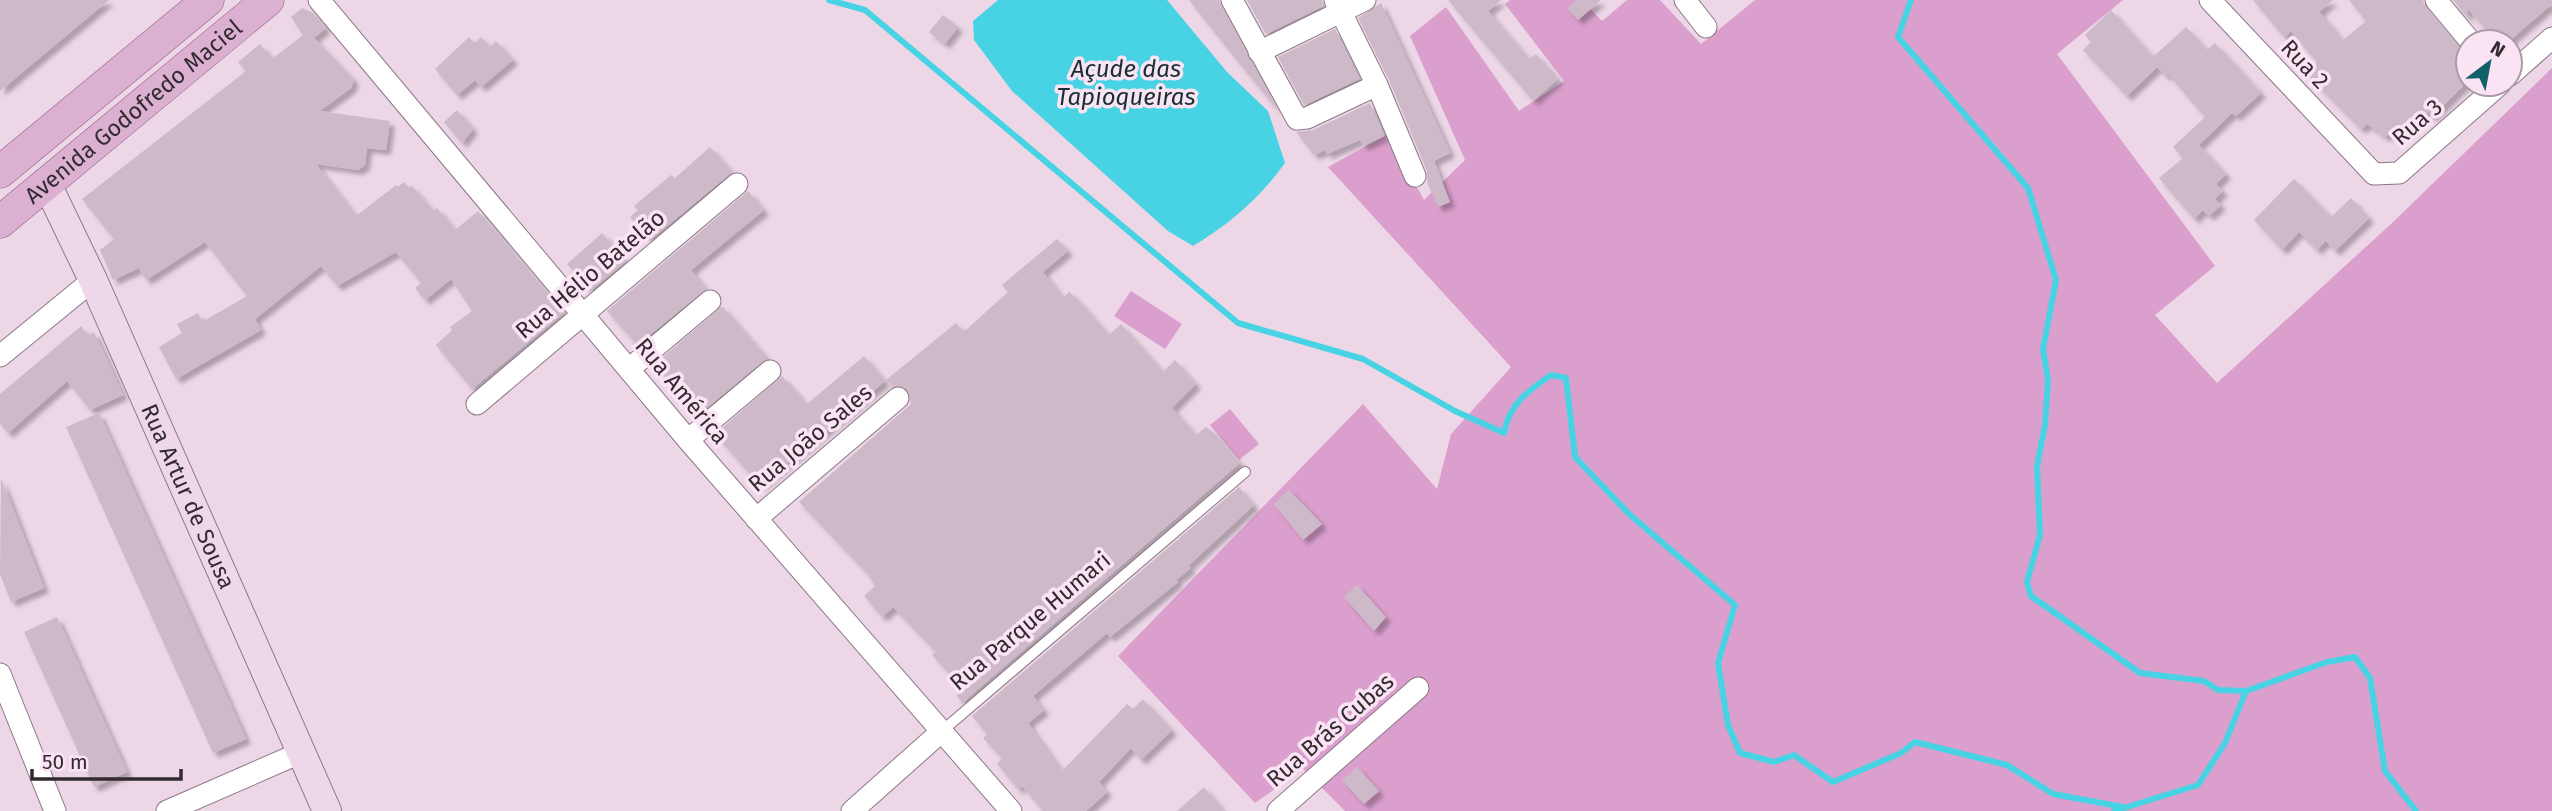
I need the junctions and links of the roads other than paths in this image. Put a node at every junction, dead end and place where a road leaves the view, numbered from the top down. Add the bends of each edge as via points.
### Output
1 (208, 0) edge
2 (268, 0) edge
3 (319, 0) edge
4 (1232, 0) edge
5 (1365, 0) edge
6 (1685, 0) edge
7 (2210, 0) edge
8 (2436, 0) edge
9 (1338, 7) edge
10 (1706, 27) dead end
11 (2459, 28) edge
12 (2552, 38) edge
13 (1259, 52) junction
14 (2524, 63) edge
15 (1377, 85) junction
16 (2484, 98) edge
17 (2362, 164) joint
18 (0, 173) edge
19 (1415, 176) dead end
20 (46, 182) junction
21 (737, 184) dead end
22 (0, 222) edge
23 (93, 280) junction
24 (710, 301) dead end
25 (583, 314) junction
26 (0, 356) edge
27 (629, 369) junction
28 (770, 371) dead end
29 (898, 398) dead end
30 (477, 404) dead end
31 (688, 440) junction
32 (1245, 472) dead end
33 (756, 519) junction
34 (0, 674) edge
35 (1418, 688) dead end
36 (942, 731) junction
37 (300, 753) junction
38 (55, 811) edge
39 (167, 811) edge
40 (327, 811) edge
41 (852, 811) edge
42 (1011, 811) edge
43 (1278, 811) edge

1 - 18 main road, Avenida Godofredo Maciel
2 - 20 main road, Avenida Godofredo Maciel
3 - 25 street, Rua América
4 - 13 street
5 - 9 street
6 - 10 street
7 - 17 street, Rua 2
8 - 11 street
9 - 13 street
9 - 15 street
12 - 14 street
13 - 15 street via 1294,116 1302,120
15 - 19 street
16 - 17 street, Rua 3 via 2399,173 2374,174
20 - 22 main road, Avenida Godofredo Maciel
20 - 23 street, Rua Artur de Sousa
21 - 25 street, Rua Hélio Batelão
23 - 26 street
23 - 37 street, Rua Artur de Sousa
24 - 27 street
25 - 27 street, Rua América
25 - 30 street, Rua Hélio Batelão
27 - 31 street, Rua América
28 - 31 street
29 - 33 street, Rua João Sales
31 - 33 street, Rua América
32 - 36 lane, Rua Parque Humari
33 - 36 street, Rua América
34 - 38 street
35 - 43 street, Rua Brás Cubas
36 - 41 street, Rua Parque Humari
36 - 42 street, Rua América
37 - 39 street
37 - 40 street, Rua Artur de Sousa

